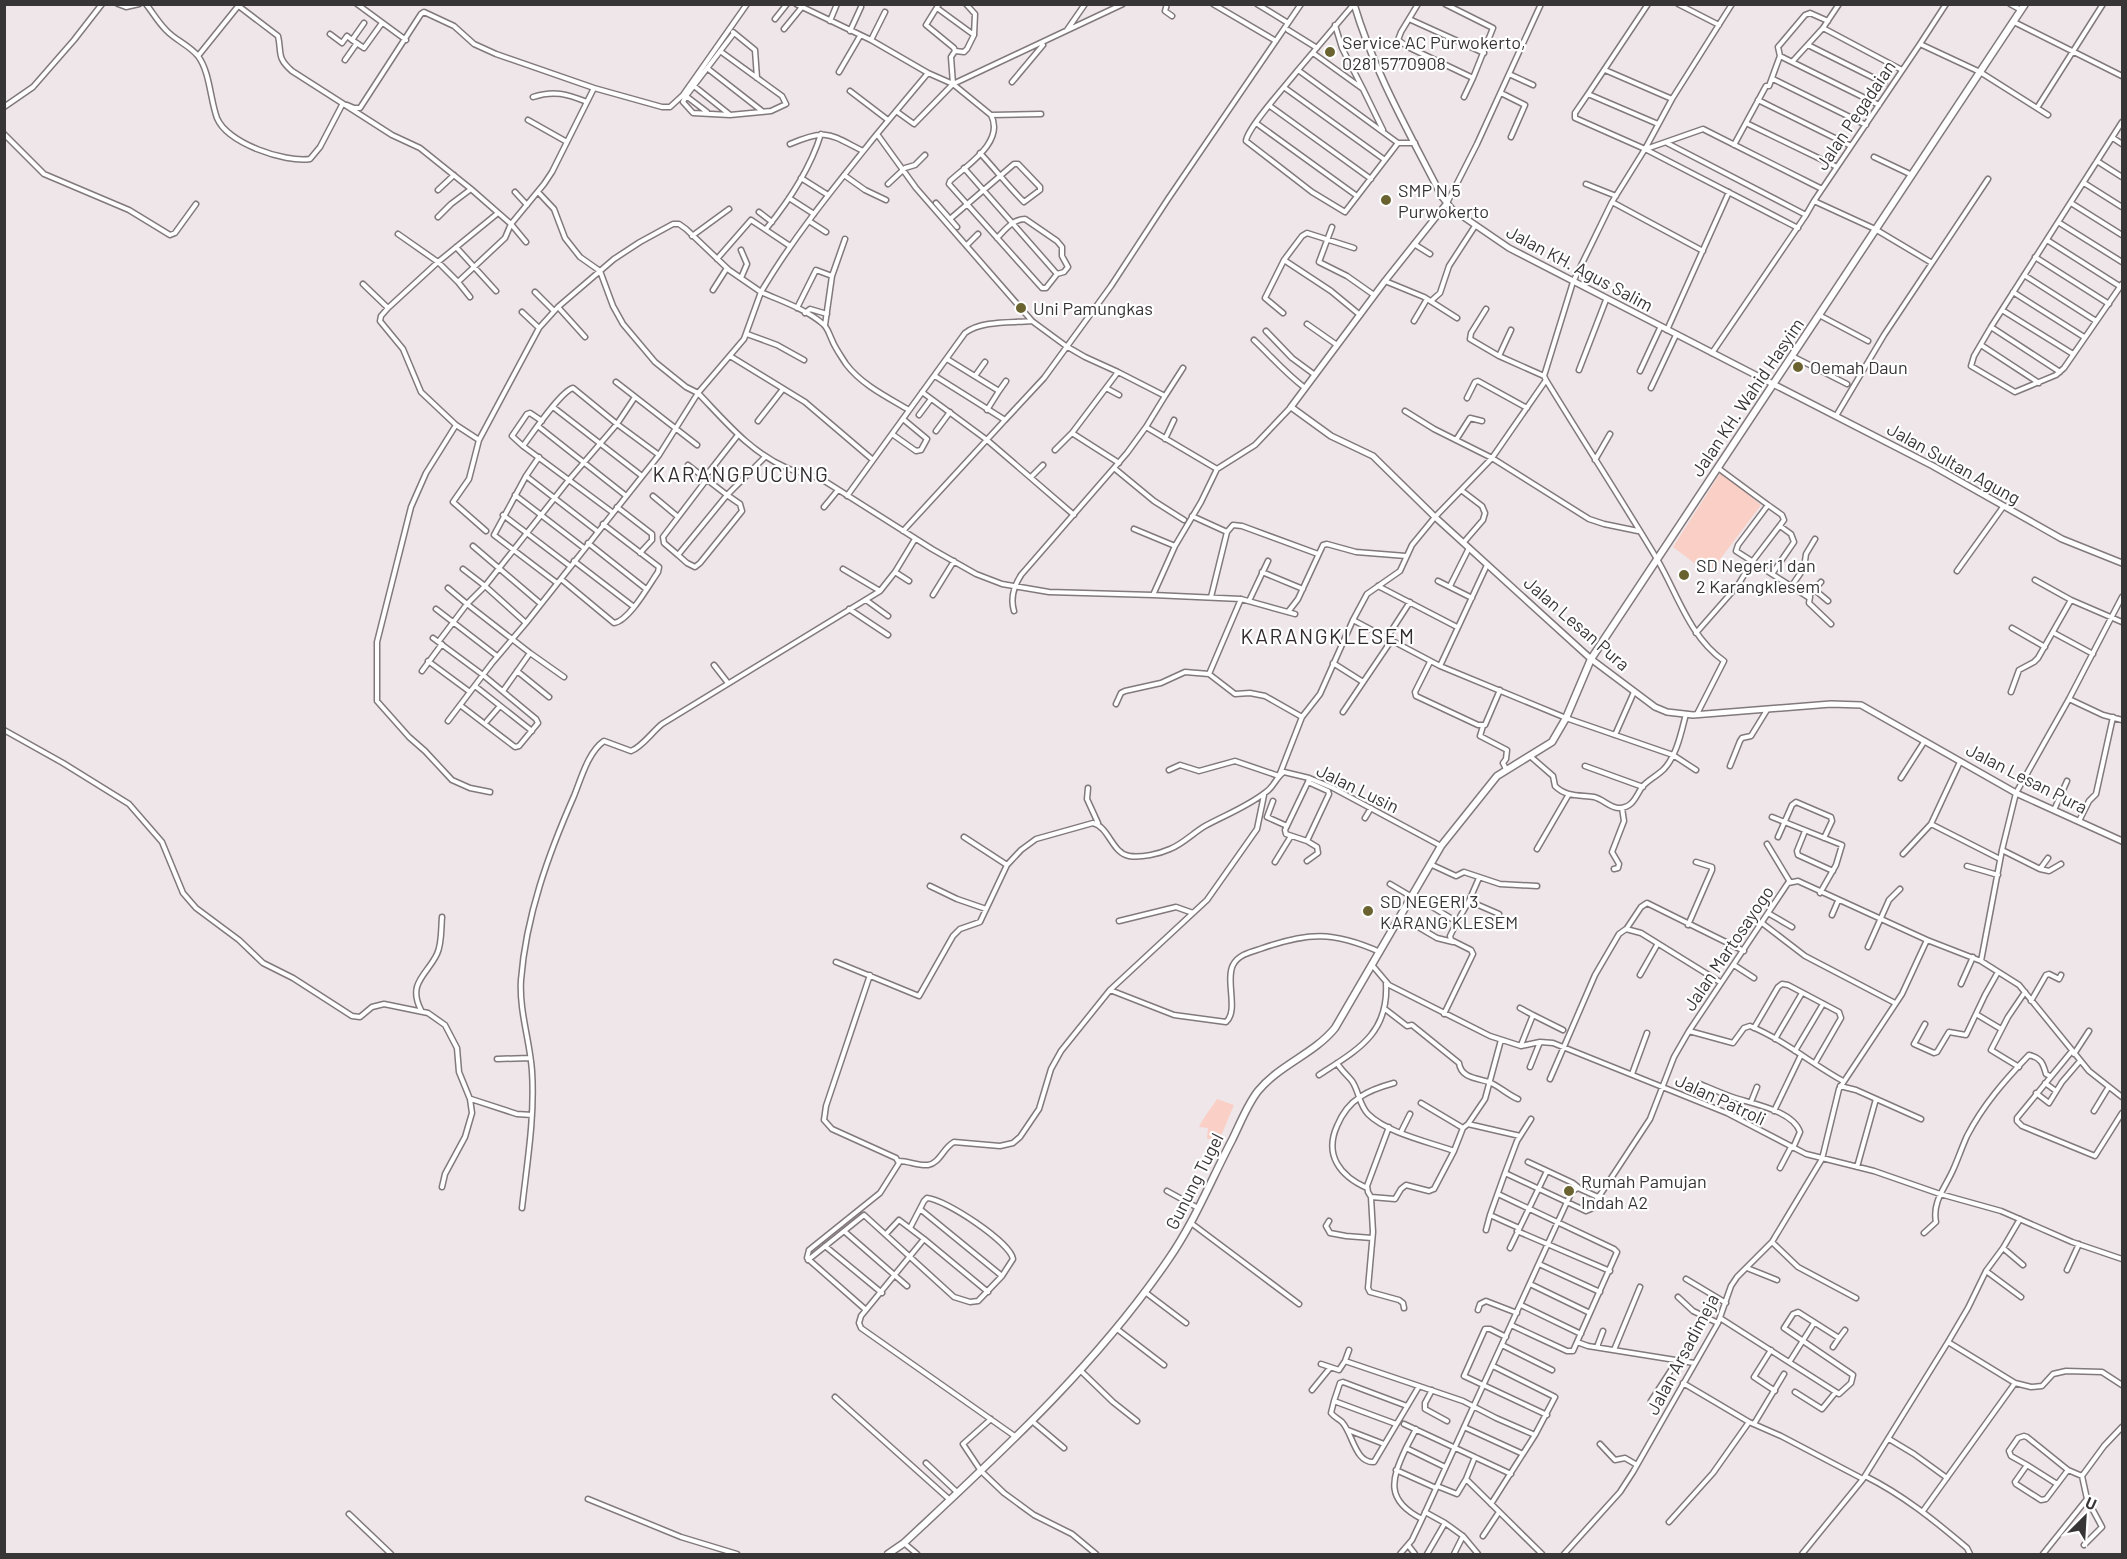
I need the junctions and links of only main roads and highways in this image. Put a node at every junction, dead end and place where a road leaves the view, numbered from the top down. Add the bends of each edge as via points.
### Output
1 (2023, 7) edge
2 (1485, 791) joint
3 (888, 1554) edge

1 - 2 main road, Jalan KH. Wahid Hasyim via 1591,659 1552,742 1506,769
2 - 3 main road, Gunung Tugel via 1441,846 1332,1032 1289,1063 1256,1094 1191,1223 1145,1292 1081,1371 1032,1422

